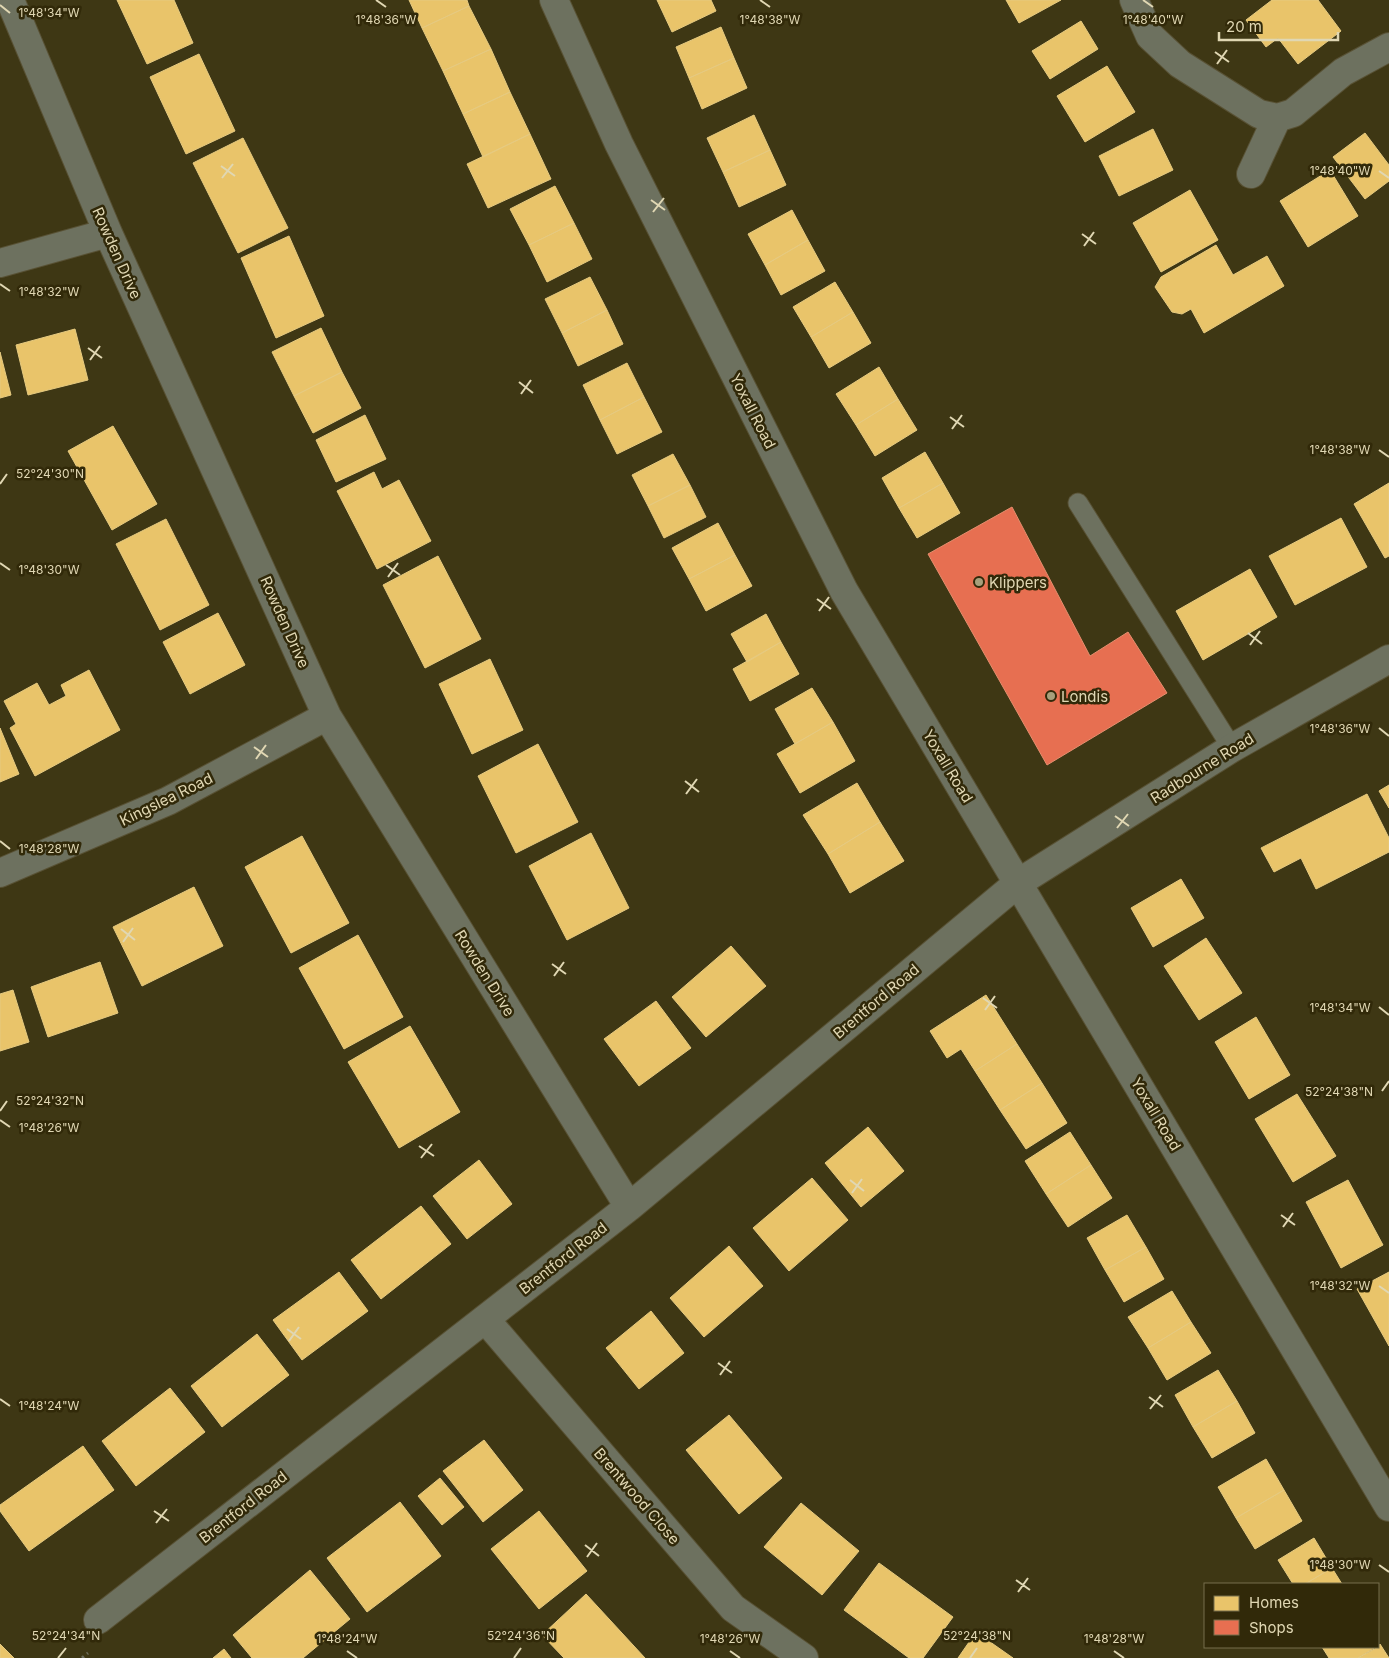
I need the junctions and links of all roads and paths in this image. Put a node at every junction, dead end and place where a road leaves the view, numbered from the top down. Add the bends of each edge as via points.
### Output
1 (10, 0) edge
2 (554, 0) edge
3 (1134, 0) edge
4 (1389, 47) edge
5 (1277, 118) junction
6 (1251, 174) dead end
7 (108, 233) junction
8 (0, 263) edge
9 (1078, 504) dead end
10 (1389, 658) edge
11 (327, 716) junction
12 (1232, 748) junction
13 (0, 873) edge
14 (1018, 884) junction
15 (630, 1207) junction
16 (485, 1319) junction
17 (1389, 1507) edge
18 (98, 1620) dead end
19 (804, 1658) edge

1 - 7 street, Rowden Drive
2 - 14 street, Yoxall Road via 619,144 844,592
3 - 5 street via 1150,36 1180,64 1259,114
4 - 5 street via 1343,72 1293,112
5 - 6 street
7 - 8 street
7 - 11 street, Rowden Drive
9 - 12 lane
10 - 12 street, Radbourne Road
11 - 13 street, Kingslea Road via 168,800
11 - 15 street, Rowden Drive
12 - 14 street, Radbourne Road
14 - 15 street, Brentford Road
14 - 17 street, Yoxall Road
15 - 16 street, Brentford Road
16 - 18 street, Brentford Road
16 - 19 street, Brentwood Close via 733,1608

